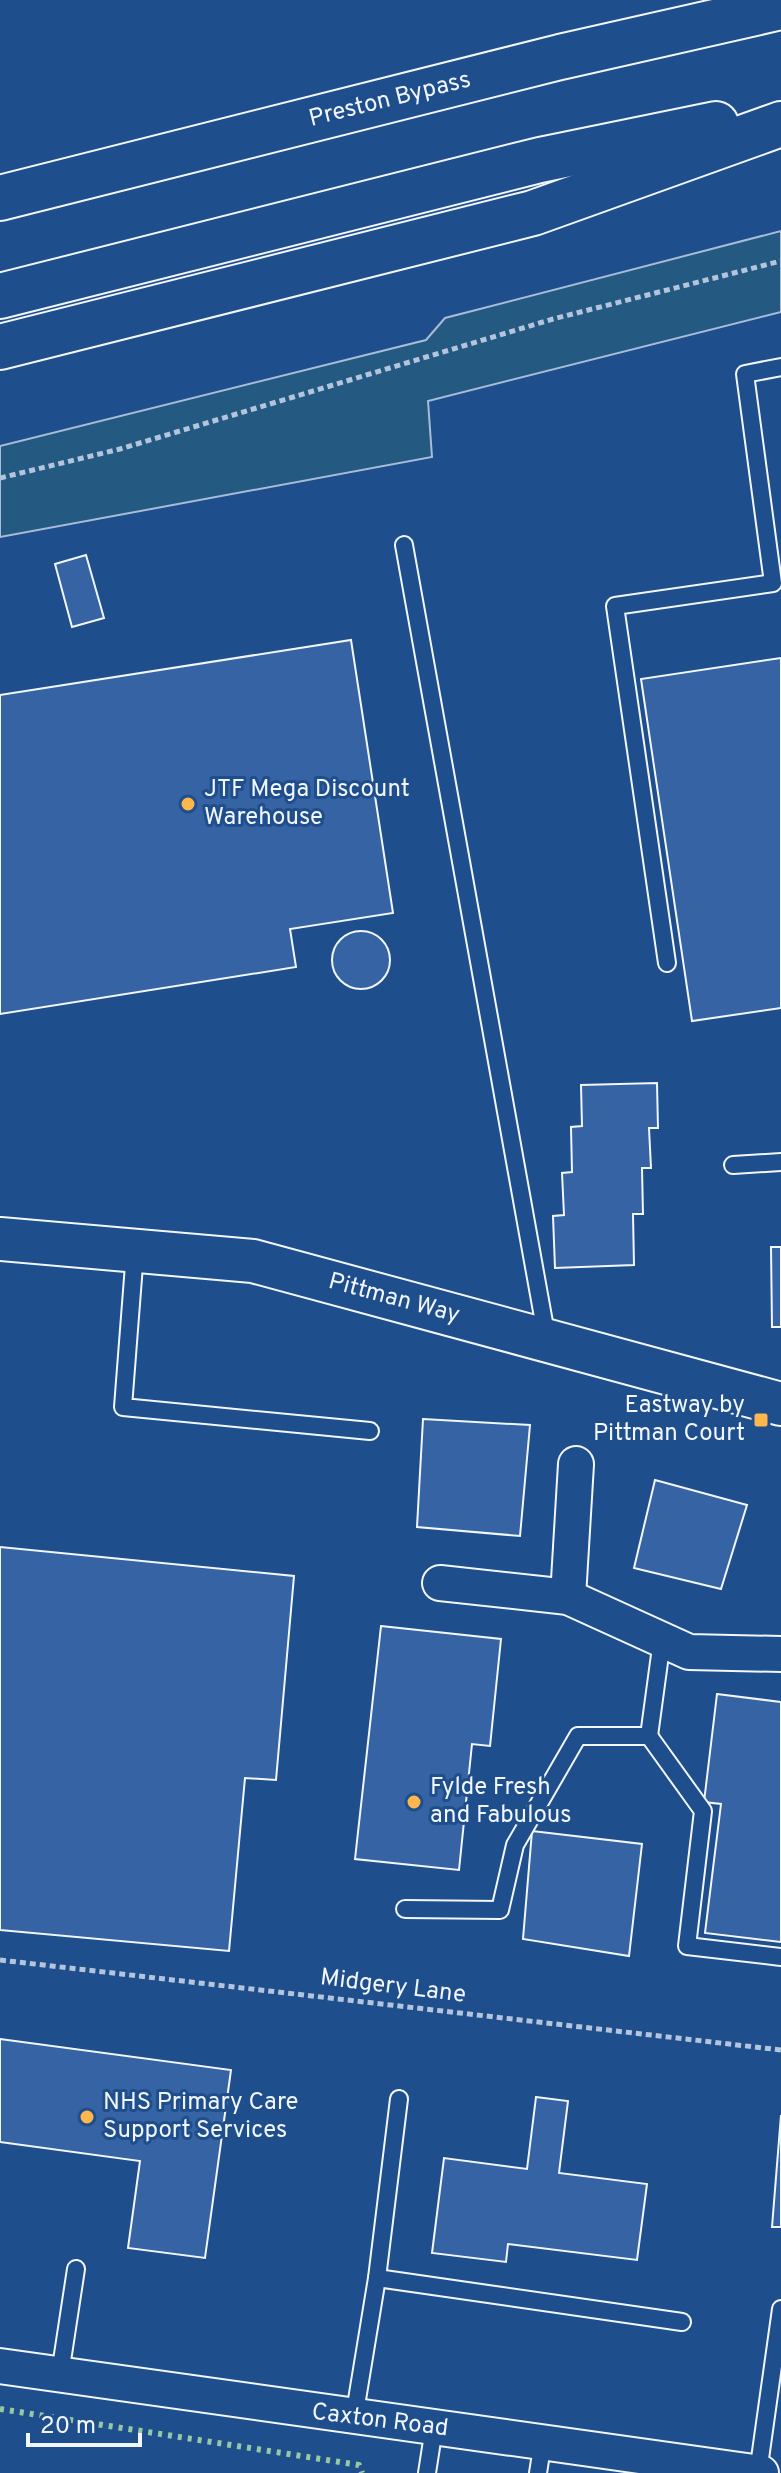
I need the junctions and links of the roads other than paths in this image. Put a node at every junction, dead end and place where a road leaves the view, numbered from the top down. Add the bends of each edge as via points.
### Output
1 (781, 7) edge
2 (781, 110) edge
3 (781, 124) edge
4 (0, 198) edge
5 (0, 296) edge
6 (0, 347) edge
7 (781, 367) edge
8 (404, 545) dead end
9 (667, 963) dead end
10 (781, 1162) edge
11 (733, 1165) dead end
12 (0, 1239) edge
13 (135, 1251) junction
14 (547, 1341) junction
15 (781, 1404) edge
16 (370, 1431) dead end
17 (576, 1464) dead end
18 (440, 1583) dead end
19 (568, 1597) junction
20 (662, 1640) junction
21 (781, 1654) edge
22 (649, 1736) junction
23 (405, 1909) dead end
24 (781, 1957) edge
25 (399, 2099) dead end
26 (76, 2269) dead end
27 (377, 2278) junction
28 (781, 2309) edge
29 (682, 2322) dead end
30 (0, 2366) edge
31 (60, 2374) junction
32 (354, 2418) junction
33 (434, 2428) junction
34 (540, 2457) edge
35 (427, 2473) edge
36 (760, 2473) edge

1 - 4 highway, Preston Bypass
2 - 5 highway via 540,160
3 - 6 highway via 533,213
7 - 9 lane via 745,374 773,583 615,606
8 - 14 lane
10 - 11 lane
12 - 13 street, Pittman Way
13 - 14 street, Pittman Way via 253,1261
13 - 16 lane via 123,1407
14 - 15 street, Pittman Way
17 - 19 street
18 - 19 street
19 - 20 street
20 - 21 street via 689,1652
20 - 22 lane
22 - 23 lane via 578,1736 515,1845 500,1910
22 - 24 lane via 703,1811 687,1946
25 - 27 lane
26 - 31 lane
27 - 29 lane
27 - 32 lane
28 - 36 lane
30 - 31 street, Caxton Road
31 - 32 street, Caxton Road
32 - 33 street, Caxton Road
33 - 34 street, Caxton Road
33 - 35 lane
34 - 36 street, Caxton Road

